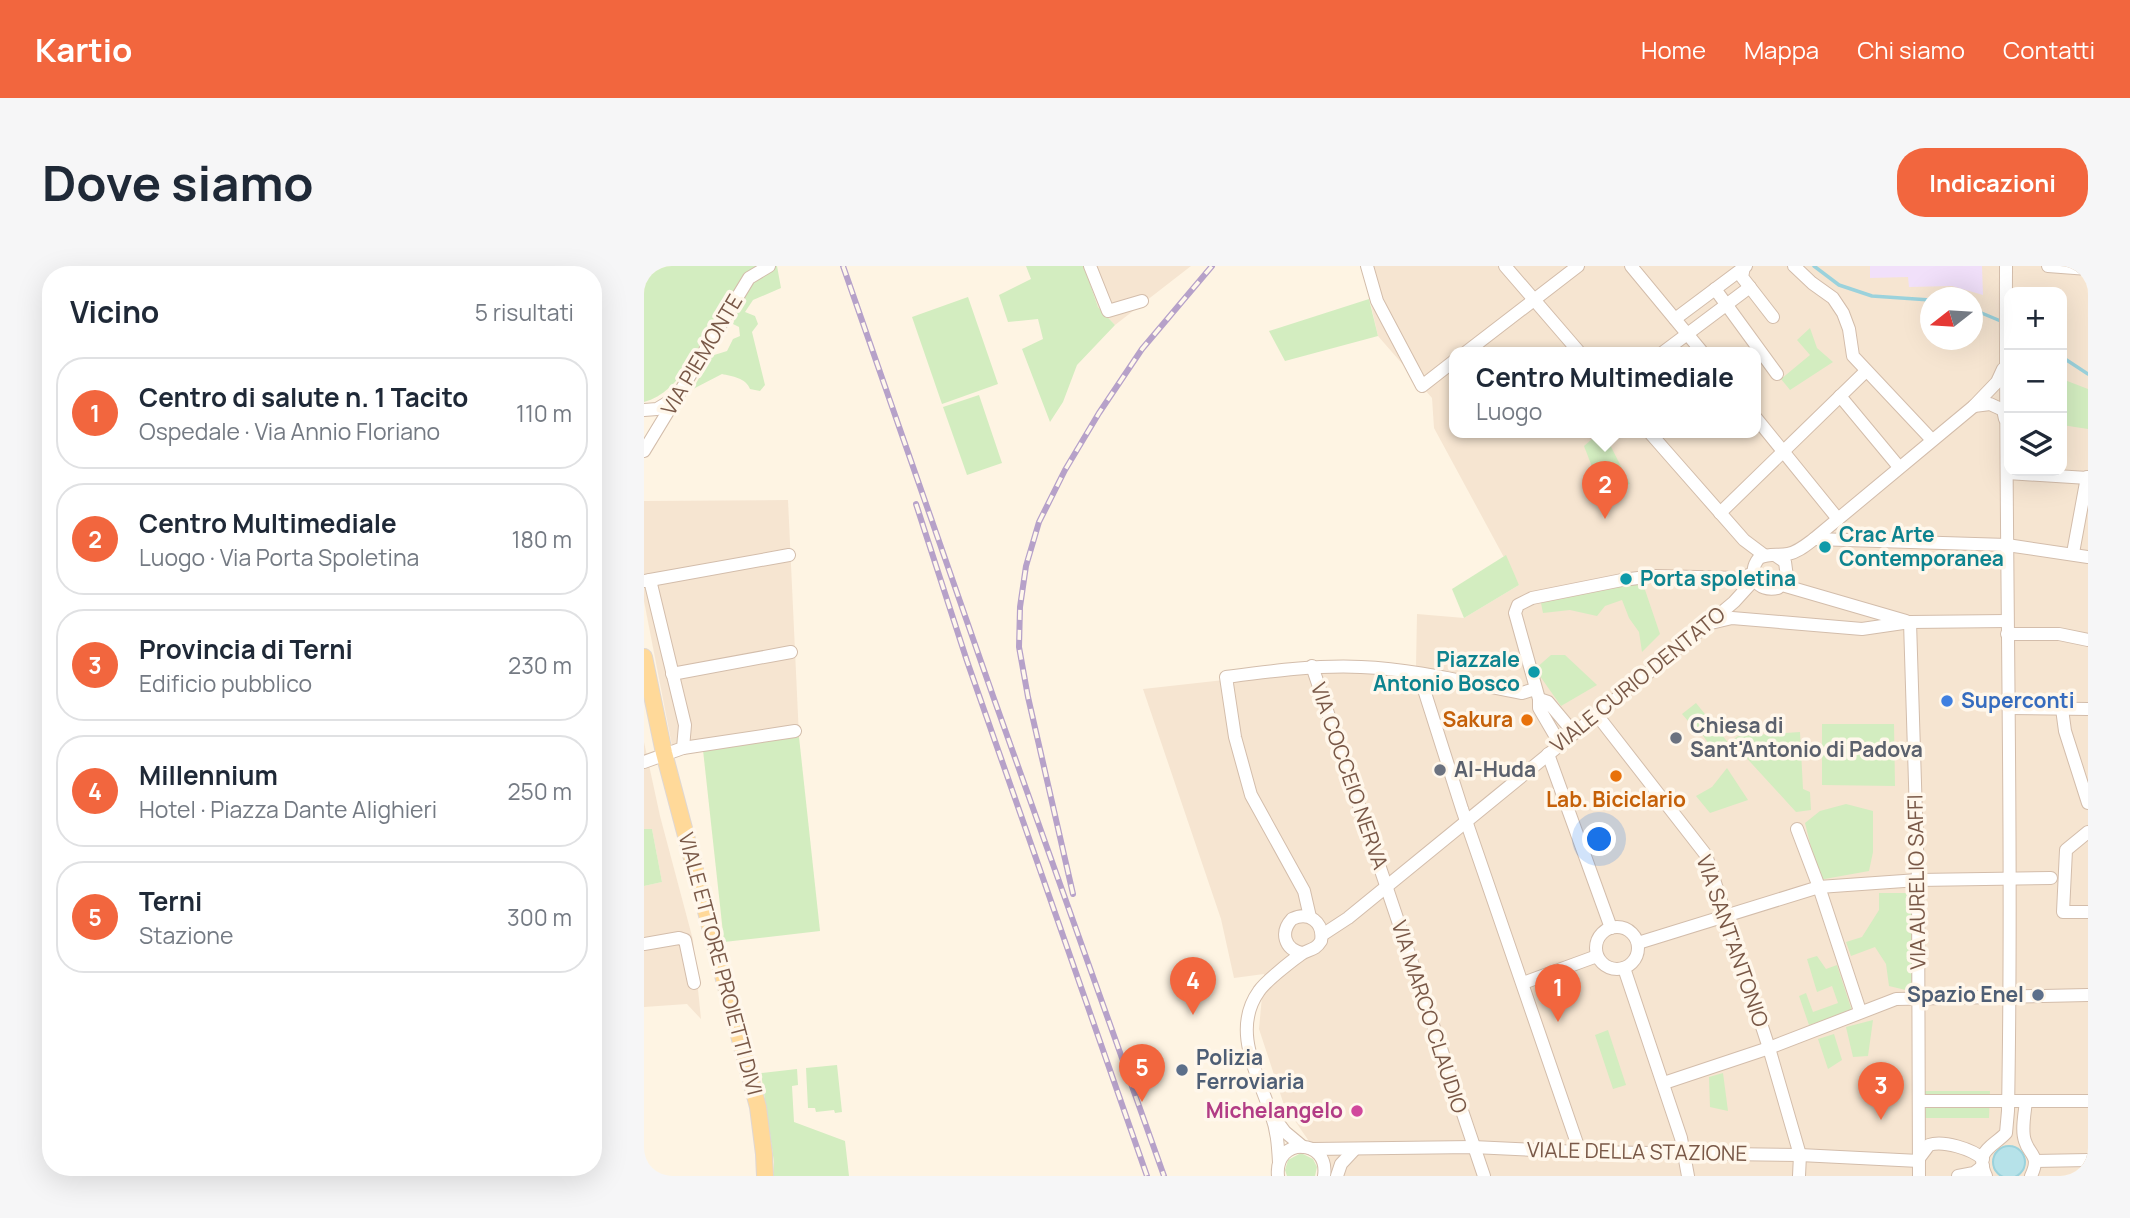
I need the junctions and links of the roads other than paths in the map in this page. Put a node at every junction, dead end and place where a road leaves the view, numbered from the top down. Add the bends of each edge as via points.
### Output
1 (768, 266) edge
2 (1090, 266) edge
3 (1367, 266) edge
4 (1505, 266) edge
5 (1578, 266) edge
6 (1631, 266) edge
7 (1794, 266) edge
8 (2006, 266) edge
9 (2048, 266) edge
10 (1745, 267) edge
11 (2088, 269) edge
12 (1750, 287) junction
13 (1715, 289) junction
14 (1534, 300) junction
15 (1142, 301) dead end
16 (1727, 304) junction
17 (1773, 317) dead end
18 (1675, 318) junction
19 (1687, 334) junction
20 (1473, 347) edge
21 (1575, 347) edge
22 (1670, 347) edge
23 (1698, 347) edge
24 (1758, 347) edge
25 (2005, 350) edge
26 (1761, 352) edge
27 (1449, 364) edge
28 (2004, 368) edge
29 (1866, 371) junction
30 (1777, 374) dead end
31 (1840, 396) junction
32 (676, 398) junction
33 (1974, 406) junction
34 (644, 410) edge
35 (2004, 414) edge
36 (1761, 425) edge
37 (1654, 438) edge
38 (1931, 440) junction
39 (647, 445) edge
40 (1783, 452) junction
41 (1899, 467) junction
42 (2007, 476) edge
43 (2067, 476) edge
44 (2087, 477) edge
45 (1720, 513) junction
46 (1838, 519) junction
47 (1814, 539) junction
48 (1744, 540) junction
49 (2007, 545) junction
50 (1799, 550) junction
51 (2073, 553) junction
52 (789, 555) dead end
53 (1770, 555) junction
54 (2088, 556) edge
55 (1755, 577) junction
56 (1785, 579) junction
57 (647, 581) edge
58 (1910, 622) junction
59 (1708, 624) junction
60 (2007, 627) junction
61 (2088, 640) edge
62 (791, 652) dead end
63 (644, 657) edge
64 (1312, 666) junction
65 (672, 674) junction
66 (1419, 674) junction
67 (1537, 694) junction
68 (2009, 708) junction
69 (2062, 709) junction
70 (2088, 709) edge
71 (1597, 715) junction
72 (795, 731) dead end
73 (1574, 733) junction
74 (1560, 744) junction
75 (683, 748) junction
76 (664, 753) junction
77 (1548, 754) junction
78 (645, 761) edge
79 (2088, 803) edge
80 (1466, 821) junction
81 (1797, 829) dead end
82 (2088, 832) edge
83 (2051, 878) dead end
84 (2011, 879) junction
85 (1918, 880) junction
86 (1386, 886) junction
87 (1819, 887) junction
88 (2088, 912) edge
89 (1727, 915) junction
90 (1348, 918) junction
91 (1313, 919) junction
92 (1611, 928) junction
93 (1322, 935) junction
94 (1286, 941) junction
95 (1638, 943) junction
96 (644, 944) edge
97 (1302, 953) junction
98 (1597, 956) junction
99 (1624, 968) junction
100 (1275, 977) junction
101 (694, 983) dead end
102 (1523, 983) junction
103 (2088, 995) edge
104 (2010, 996) junction
105 (1919, 997) junction
106 (1860, 1012) junction
107 (1769, 1048) junction
108 (1664, 1083) junction
109 (1919, 1101) junction
110 (2008, 1101) junction
111 (2026, 1101) junction
112 (2088, 1101) edge
113 (1271, 1114) junction
114 (1473, 1147) junction
115 (1308, 1148) junction
116 (1355, 1149) junction
117 (1580, 1152) junction
118 (1685, 1153) junction
119 (1800, 1155) junction
120 (2088, 1160) edge
121 (1919, 1161) junction
122 (2035, 1161) junction
123 (1279, 1162) junction
124 (1984, 1167) edge
125 (1326, 1174) edge
126 (765, 1176) edge
127 (1278, 1176) edge
128 (1337, 1176) edge
129 (1484, 1176) edge
130 (1688, 1176) edge
131 (1799, 1176) edge
132 (1919, 1176) edge
133 (1927, 1176) edge
134 (1958, 1176) edge
135 (2031, 1176) edge

1 - 32 street, VIA PIEMONTE via 749,278
2 - 15 street via 1108,311
3 - 27 street via 1377,301 1422,386
4 - 14 street
5 - 14 street
6 - 18 street
7 - 29 street via 1833,298 1850,329 1853,356
8 - 25 street
9 - 11 street
10 - 12 street via 1742,277
10 - 13 street
12 - 16 street
12 - 17 street
13 - 16 street
13 - 18 street
14 - 20 street
14 - 21 street
16 - 19 street
16 - 24 street
18 - 19 street
19 - 22 street
19 - 23 street
26 - 30 street
28 - 33 street
29 - 31 street
29 - 38 street
31 - 40 street
31 - 41 street
32 - 34 street via 657,409
32 - 39 street, VIA PIEMONTE
33 - 35 street via 1990,404
33 - 38 street
36 - 40 street
37 - 45 street
38 - 41 street
40 - 45 street
40 - 46 street
41 - 46 street
42 - 49 street
43 - 44 street
44 - 51 street
45 - 48 street
46 - 47 street
47 - 49 street
47 - 50 street
48 - 53 street
48 - 55 street
49 - 51 street
49 - 60 street
50 - 53 street
50 - 56 street
51 - 54 street
52 - 57 street
53 - 55 street via 1759,558
53 - 56 street via 1785,562
55 - 56 street via 1772,589
55 - 59 street, VIALE CURIO DENTATO
55 - 67 street via 1626,579 1532,598 1518,605 1515,613
56 - 58 street
57 - 65 street
58 - 59 street via 1861,629 1732,618
58 - 60 street
58 - 85 street, VIA AURELIO SAFFI
59 - 71 street, VIALE CURIO DENTATO
60 - 61 street
60 - 68 street
62 - 65 street
63 - 76 main road, VIALE ETTORE PROIETTI DIVI
64 - 66 street
64 - 86 street, VIA COCCEIO NERVA
64 - 91 street via 1226,677 1235,737 1251,795 1304,891
65 - 75 street via 685,724
66 - 67 street
66 - 80 street
67 - 73 street
67 - 74 street via 1539,708
68 - 69 street
68 - 84 street
69 - 70 street
69 - 79 street
71 - 73 street, VIALE CURIO DENTATO
71 - 89 street, VIA SANT'ANTONIO via 1706,855
72 - 75 street
73 - 74 street, VIALE CURIO DENTATO
74 - 77 street, VIALE CURIO DENTATO
75 - 76 street
76 - 78 street
76 - 126 main road, VIALE ETTORE PROIETTI DIVI via 758,1107
77 - 80 street, VIALE CURIO DENTATO
77 - 92 street
80 - 86 street, VIALE CURIO DENTATO
80 - 102 street
81 - 87 street
82 - 88 street via 2066,850 2063,912
83 - 84 street
84 - 85 street
84 - 104 street
85 - 87 street
85 - 105 street, VIA AURELIO SAFFI
86 - 90 street, VIALE CURIO DENTATO
86 - 114 street, VIA MARCO CLAUDIO
87 - 89 street
87 - 106 street
89 - 95 street
89 - 107 street, VIA SANT'ANTONIO
90 - 91 street
90 - 93 street, VIALE CURIO DENTATO
91 - 93 street
91 - 94 street via 1296,917 1289,922 1284,931
92 - 95 street via 1624,928
92 - 98 street via 1600,936
93 - 97 street, VIALE CURIO DENTATO via 1313,950
94 - 97 street
94 - 100 street
95 - 99 street via 1637,957
96 - 101 street via 685,940
97 - 100 street, VIALE CURIO DENTATO
98 - 99 street via 1606,967
98 - 102 street
99 - 108 street
100 - 113 street, VIALE CURIO DENTATO via 1261,988 1246,1022 1257,1080
102 - 117 street
103 - 104 street
104 - 105 street
104 - 110 street
105 - 106 street via 1896,999
105 - 109 street, VIA AURELIO SAFFI
106 - 107 street
107 - 108 street
107 - 119 street, VIA SANT'ANTONIO
108 - 118 street
109 - 110 street
109 - 121 street, VIA AURELIO SAFFI
110 - 111 street
110 - 124 street via 2007,1133 1989,1146
111 - 112 street
111 - 122 street via 2025,1142
113 - 115 street via 1285,1132
113 - 123 street
114 - 116 street, VIALE DELLA STAZIONE
114 - 117 street, VIALE DELLA STAZIONE
114 - 129 street, VIA MARCO CLAUDIO
115 - 116 street, VIALE DELLA STAZIONE
115 - 123 street via 1289,1150
115 - 125 street via 1321,1158
116 - 128 street
117 - 118 street, VIALE DELLA STAZIONE
118 - 119 street, VIALE DELLA STAZIONE
118 - 130 street
119 - 121 street, VIALE DELLA STAZIONE
119 - 131 street, VIA SANT'ANTONIO
120 - 122 street
121 - 124 street via 1924,1149 1935,1143 1973,1153
121 - 132 street, VIA AURELIO SAFFI
121 - 133 street
122 - 135 street
123 - 127 street
124 - 134 street

